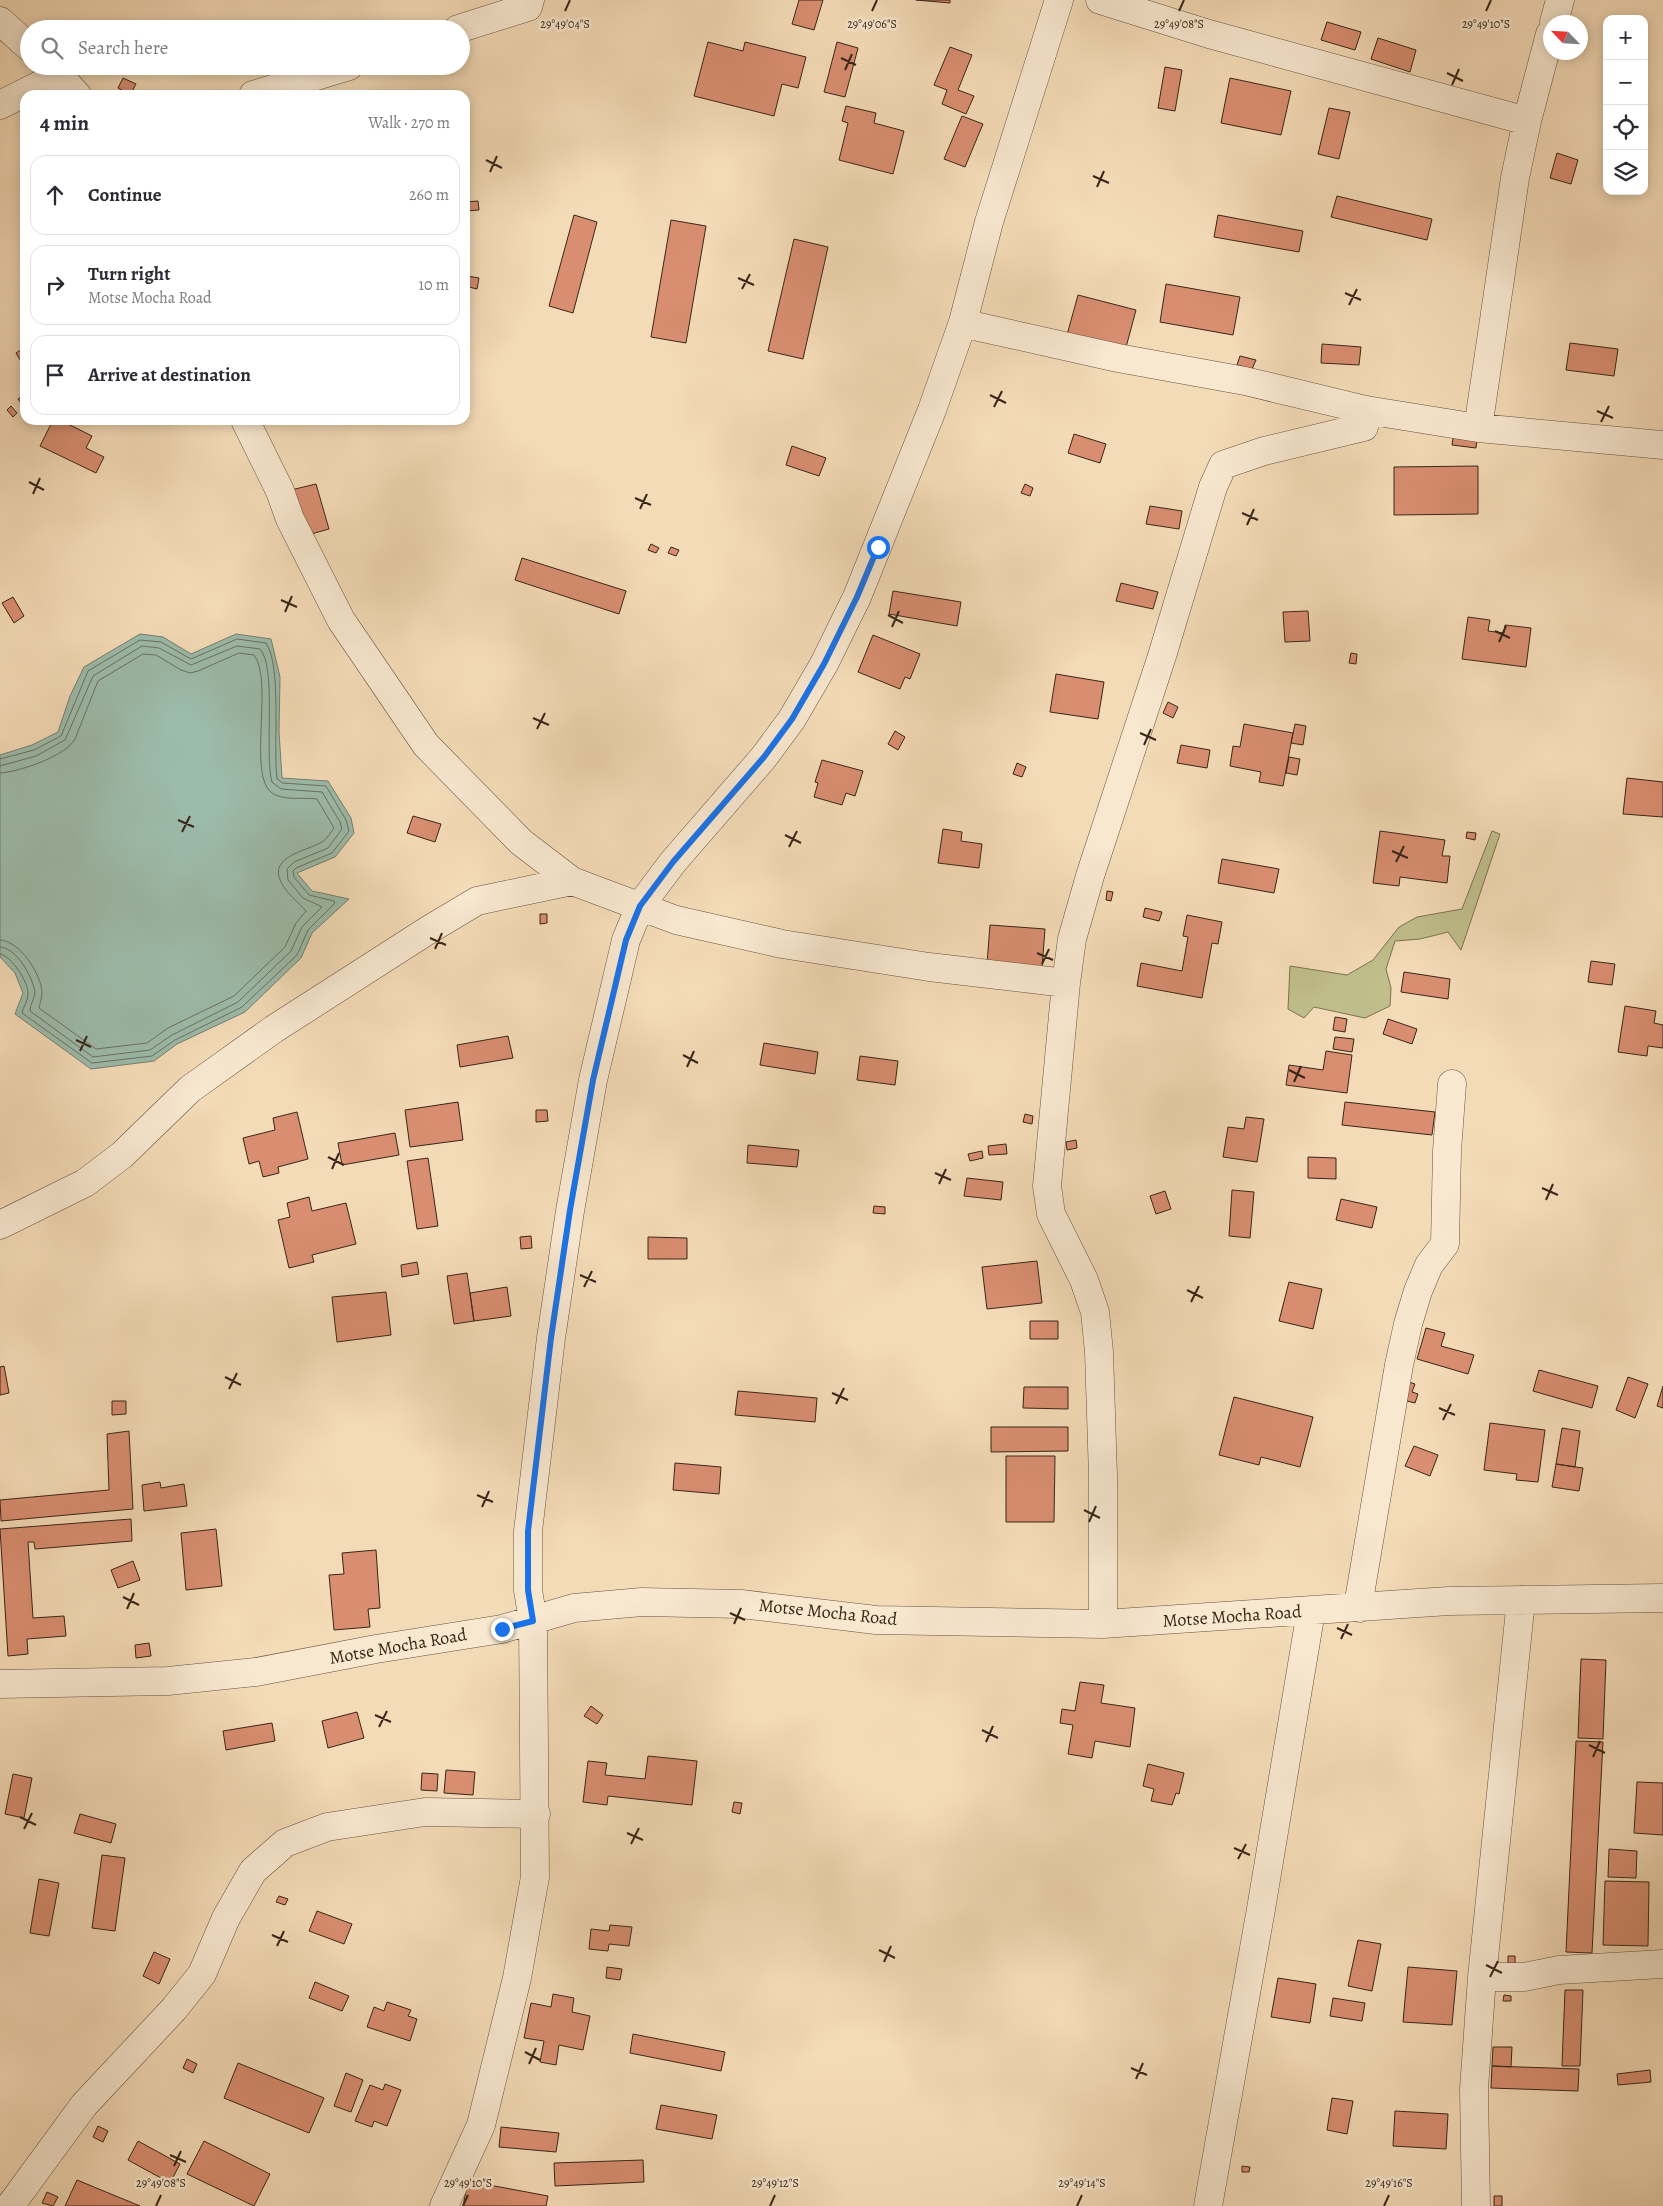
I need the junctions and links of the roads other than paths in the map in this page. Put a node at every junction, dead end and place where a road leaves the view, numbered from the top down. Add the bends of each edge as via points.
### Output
1 (530, 0) edge
2 (1059, 0) edge
3 (1100, 0) edge
4 (1560, 0) edge
5 (1556, 15) edge
6 (0, 21) edge
7 (470, 25) edge
8 (20, 39) edge
9 (1543, 60) edge
10 (319, 75) edge
11 (62, 79) edge
12 (36, 90) edge
13 (270, 90) edge
14 (20, 97) edge
15 (0, 105) edge
16 (1528, 121) junction
17 (963, 322) junction
18 (1366, 410) junction
19 (247, 425) edge
20 (1478, 428) junction
21 (1663, 445) edge
22 (572, 881) junction
23 (640, 906) junction
24 (1066, 983) junction
25 (1452, 1084) dead end
26 (0, 1226) edge
27 (1663, 1598) edge
28 (1521, 1600) junction
29 (1360, 1608) junction
30 (1311, 1611) junction
31 (533, 1621) junction
32 (1103, 1624) junction
33 (0, 1684) edge
34 (536, 1814) junction
35 (1663, 1964) edge
36 (1482, 1977) junction
37 (10, 2206) edge
38 (444, 2206) edge
39 (1208, 2206) edge
40 (1476, 2206) edge

1 - 7 street via 528,7
2 - 17 street via 989,222
3 - 16 street via 1209,34
4 - 5 street
6 - 8 street
9 - 16 street
10 - 13 street
11 - 12 street
14 - 15 street
16 - 20 street via 1515,178
17 - 18 street via 1118,358 1245,381
17 - 23 street via 878,547 821,670 792,719 764,757 673,862
18 - 20 street
18 - 24 street via 1364,427 1264,451 1223,465 1213,487 1090,876 1072,939
19 - 22 street via 280,491 290,520 341,620 426,745 521,842
20 - 21 street
22 - 23 street
22 - 26 street via 477,901 430,929 274,1029 190,1090 122,1155 85,1182
23 - 24 street via 676,920 782,944 929,967
23 - 31 street via 626,940 612,992 570,1210 528,1531 528,1590
24 - 32 street via 1047,1186 1051,1214 1084,1280 1095,1312 1103,1466
25 - 29 street via 1445,1244 1429,1265 1408,1324 1386,1435
27 - 28 street, Motse Mocha Road
28 - 29 street, Motse Mocha Road via 1449,1601
28 - 36 street
29 - 30 street, Motse Mocha Road
30 - 32 street, Motse Mocha Road
30 - 39 street
31 - 32 street, Motse Mocha Road via 574,1608 642,1602 740,1604 876,1620
31 - 33 street, Motse Mocha Road via 256,1672 168,1681
31 - 34 street
34 - 37 street via 425,1812 328,1827 286,1843 253,1871 226,1918 202,1974 174,2009 84,2105
34 - 38 street via 535,1877 515,1987 481,2125
35 - 36 street via 1559,1970 1524,1977
36 - 40 street via 1474,2089

